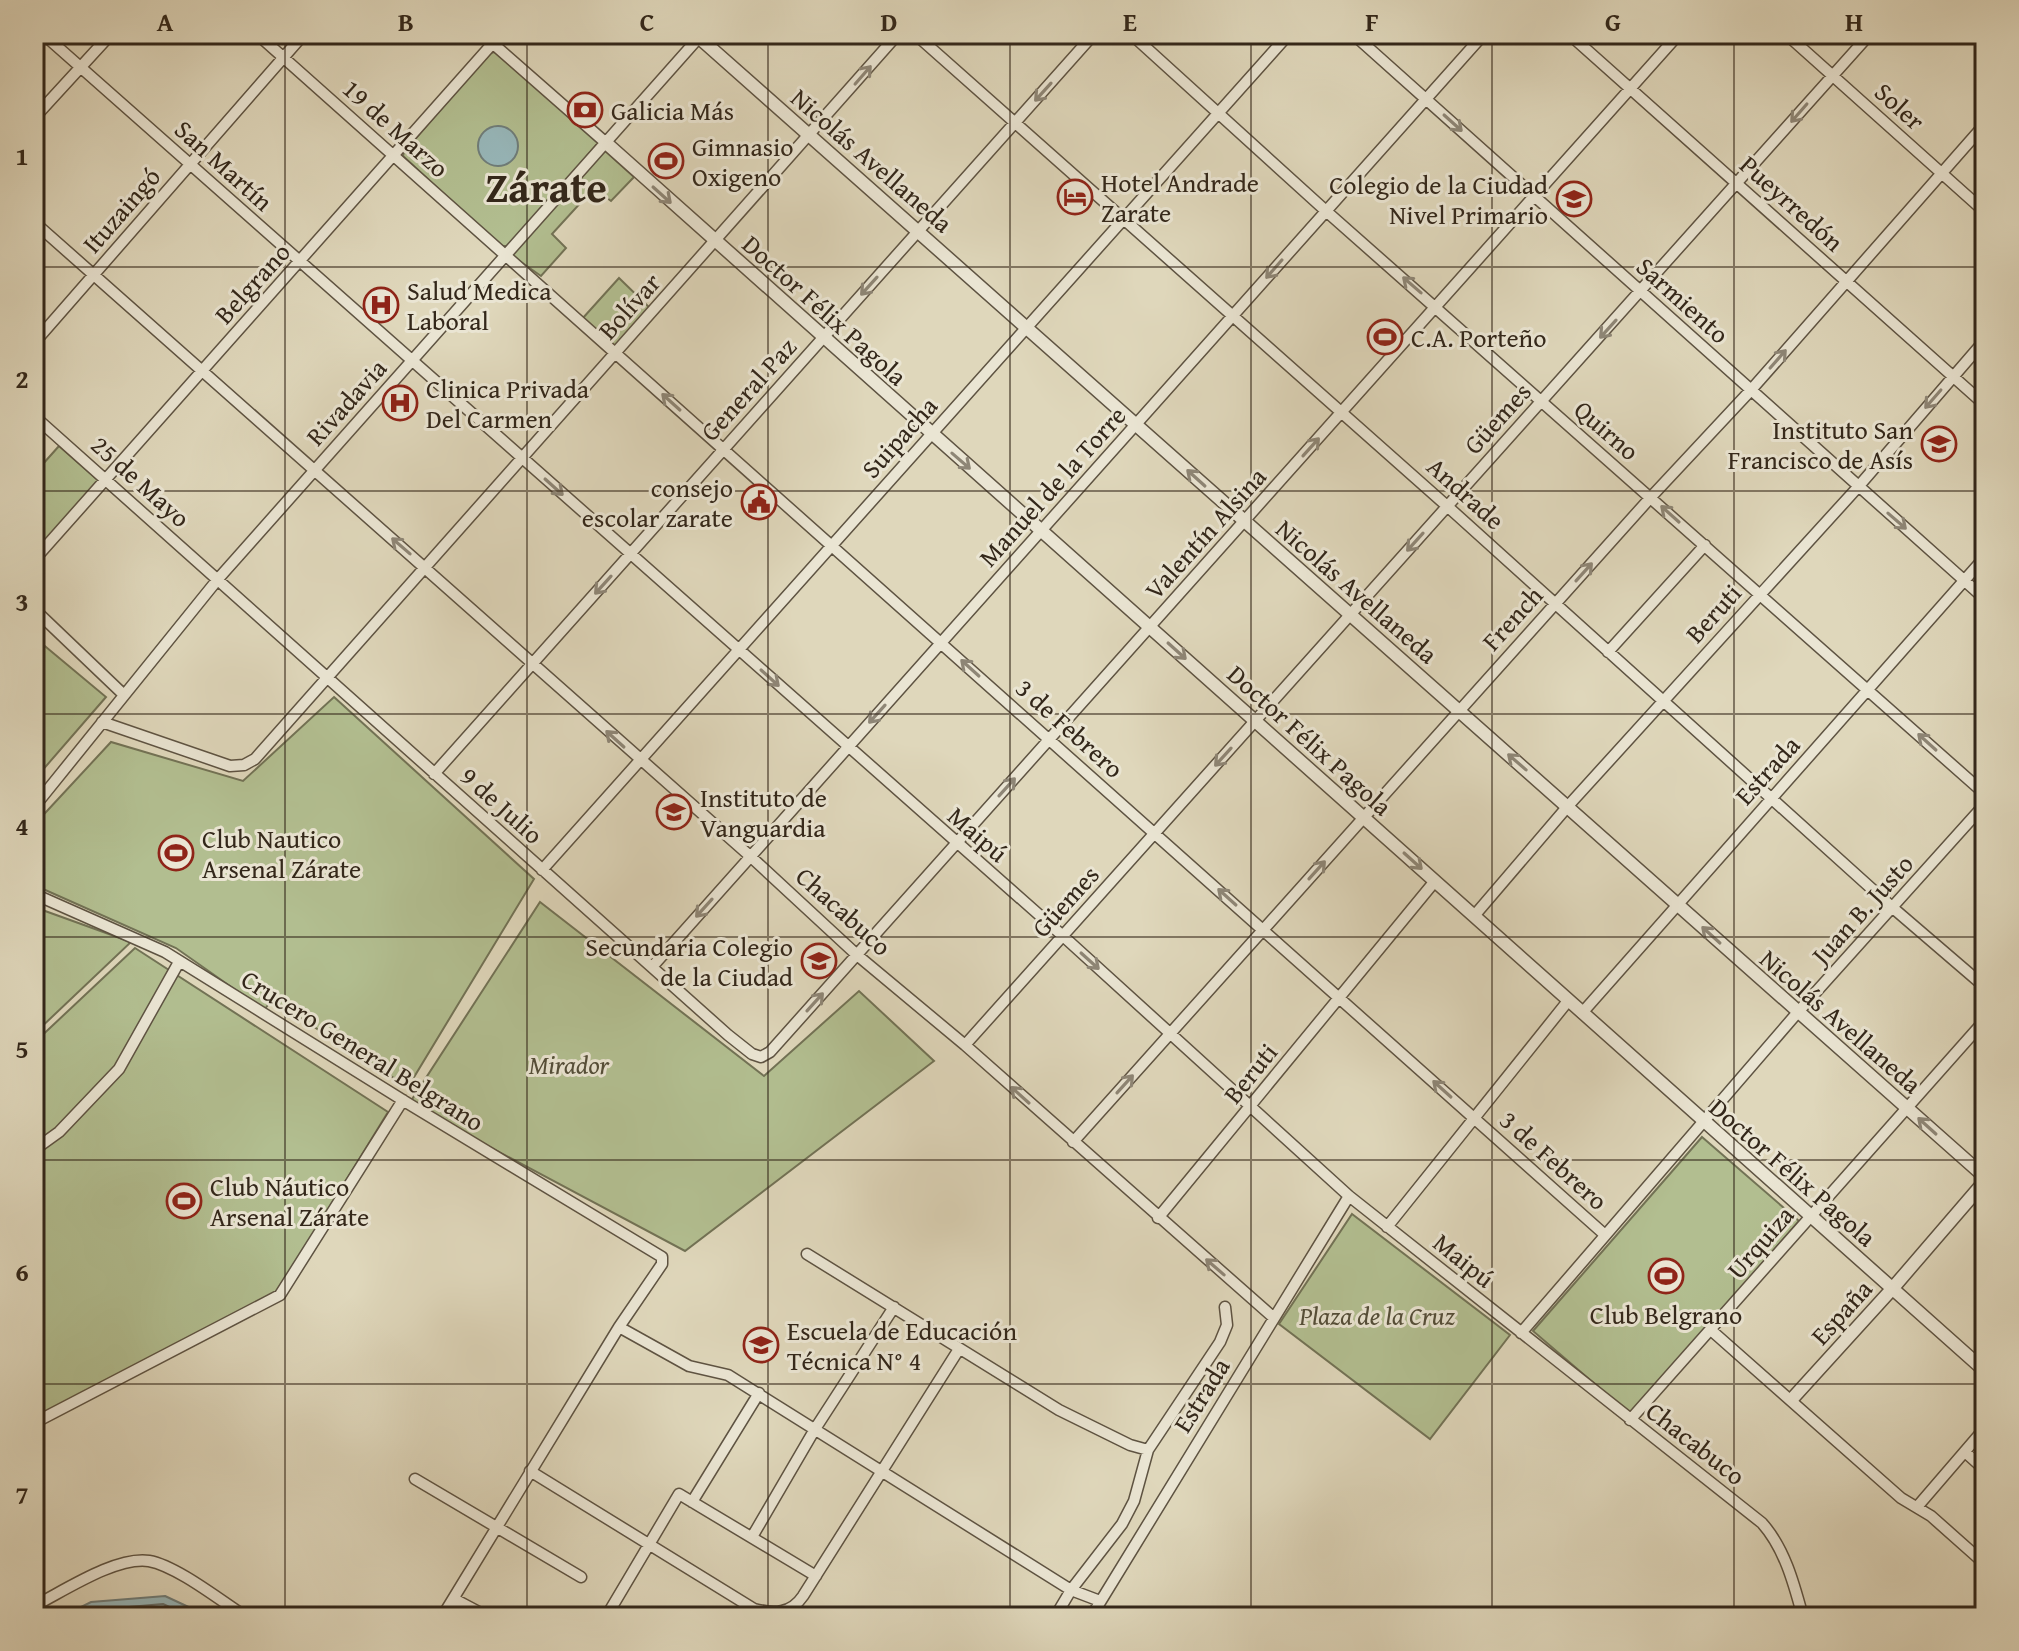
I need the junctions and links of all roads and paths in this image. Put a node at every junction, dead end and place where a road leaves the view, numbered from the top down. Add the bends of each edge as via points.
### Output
1 (43, 34) edge
2 (111, 34) edge
3 (257, 34) edge
4 (304, 34) edge
5 (482, 34) edge
6 (501, 34) edge
7 (898, 34) edge
8 (915, 34) edge
9 (1094, 34) edge
10 (1131, 34) edge
11 (1289, 34) edge
12 (1353, 34) edge
13 (1484, 34) edge
14 (1569, 34) edge
15 (1679, 34) edge
16 (1786, 34) edge
17 (1870, 34) edge
18 (699, 35) edge
19 (493, 43) junction
20 (283, 58) junction
21 (81, 68) junction
22 (1833, 75) junction
23 (1630, 87) junction
24 (1426, 99) junction
25 (1218, 112) junction
26 (34, 118) edge
27 (1016, 122) junction
28 (1985, 124) edge
29 (810, 135) junction
30 (605, 142) junction
31 (394, 157) junction
32 (190, 165) junction
33 (1943, 174) junction
34 (1738, 184) junction
35 (1534, 196) junction
36 (1326, 211) junction
37 (1985, 212) edge
38 (1123, 219) junction
39 (34, 222) edge
40 (919, 230) junction
41 (715, 243) junction
42 (507, 255) junction
43 (300, 263) junction
44 (93, 275) junction
45 (1846, 282) junction
46 (1641, 292) junction
47 (1436, 306) junction
48 (1233, 316) junction
49 (1027, 328) junction
50 (823, 338) junction
51 (1985, 340) edge
52 (34, 343) edge
53 (617, 353) junction
54 (411, 361) junction
55 (203, 372) junction
56 (1953, 377) junction
57 (1751, 390) junction
58 (1541, 402) junction
59 (1985, 405) edge
60 (1341, 412) junction
61 (34, 416) edge
62 (1136, 424) junction
63 (931, 434) junction
64 (724, 449) junction
65 (522, 459) junction
66 (314, 471) junction
67 (107, 480) junction
68 (1858, 487) junction
69 (1651, 497) junction
70 (1447, 506) junction
71 (1245, 521) junction
72 (1041, 531) junction
73 (1705, 545) junction
74 (833, 546) junction
75 (629, 555) junction
76 (1985, 557) edge
77 (34, 560) edge
78 (425, 567) junction
79 (218, 579) junction
80 (1964, 580) junction
81 (1759, 594) junction
82 (1985, 599) edge
83 (1555, 604) junction
84 (34, 609) edge
85 (1350, 615) junction
86 (1150, 627) junction
87 (941, 642) junction
88 (738, 650) junction
89 (1608, 652) junction
90 (532, 665) junction
91 (327, 677) junction
92 (1869, 690) junction
93 (123, 694) junction
94 (1662, 701) junction
95 (1459, 710) junction
96 (1255, 721) junction
97 (102, 722) junction
98 (1049, 739) junction
99 (848, 747) junction
100 (640, 760) junction
101 (434, 774) junction
102 (1985, 794) edge
103 (1771, 798) junction
104 (1985, 804) edge
105 (1568, 806) junction
106 (34, 807) edge
107 (1365, 817) junction
108 (1155, 833) junction
109 (956, 844) junction
110 (750, 856) junction
111 (542, 870) junction
112 (1435, 881) junction
113 (34, 894) edge
114 (1678, 906) junction
115 (1893, 908) junction
116 (1474, 916) junction
117 (1263, 929) junction
118 (1063, 936) junction
119 (857, 955) junction
120 (179, 962) junction
121 (652, 967) junction
122 (1985, 987) edge
123 (1339, 997) junction
124 (1568, 1001) junction
125 (1798, 1012) junction
126 (1582, 1013) junction
127 (1985, 1020) edge
128 (1170, 1033) junction
129 (965, 1045) junction
130 (761, 1057) joint
131 (403, 1100) junction
132 (1251, 1108) junction
133 (1906, 1108) junction
134 (1475, 1119) junction
135 (1704, 1123) junction
136 (1073, 1142) junction
137 (34, 1150) edge
138 (1985, 1179) edge
139 (1349, 1196) junction
140 (1811, 1217) junction
141 (1158, 1218) junction
142 (1387, 1227) junction
143 (1604, 1234) junction
144 (807, 1254) dead end
145 (1892, 1289) junction
146 (894, 1307) junction
147 (1225, 1307) dead end
148 (1274, 1318) junction
149 (619, 1327) junction
150 (1712, 1331) junction
151 (1521, 1333) junction
152 (959, 1349) junction
153 (1985, 1371) edge
154 (759, 1393) junction
155 (1792, 1399) junction
156 (1630, 1420) junction
157 (34, 1423) edge
158 (1985, 1428) edge
159 (815, 1429) junction
160 (1148, 1450) junction
161 (1965, 1452) junction
162 (882, 1470) junction
163 (1985, 1470) edge
164 (530, 1471) junction
165 (415, 1479) dead end
166 (692, 1502) junction
167 (1917, 1507) junction
168 (496, 1528) junction
169 (752, 1537) junction
170 (647, 1544) junction
171 (1985, 1564) edge
172 (816, 1576) junction
173 (581, 1577) dead end
174 (1071, 1590) junction
175 (454, 1599) junction
176 (1100, 1601) junction
177 (34, 1606) edge
178 (758, 1613) edge
179 (788, 1613) edge
180 (246, 1617) edge
181 (442, 1617) edge
182 (488, 1617) edge
183 (606, 1617) edge
184 (1055, 1617) edge
185 (1091, 1617) edge
186 (1803, 1617) edge

1 - 21 street, San Martín
2 - 21 street
3 - 20 street, 19 de Marzo
4 - 20 street, Ituzaingó
5 - 19 street
6 - 19 street, Belgrano
29 -> 7 street, Bolívar
8 - 27 street, Andrade
9 -> 27 street, General Paz
10 - 25 street, Quirno
11 - 25 street, Suipacha
12 - 24 street, Sarmiento
13 - 24 street, Manuel de la Torre
14 - 23 street, Pueyrredón
15 - 23 street, Valentín Alsina
16 - 22 street, Soler
17 - 22 street, Güemes
18 - 29 street, Nicolás Avellaneda
18 - 30 street, Rivadavia
19 - 30 street
19 - 31 street, Belgrano
20 - 31 street, 19 de Marzo
20 - 32 street, Ituzaingó
21 - 26 street
21 - 32 street, San Martín
22 - 33 street, Soler
22 -> 34 street, Güemes
23 - 34 street, Pueyrredón
23 - 35 street, Valentín Alsina
24 -> 35 street, Sarmiento
24 - 36 street, Manuel de la Torre
25 - 36 street, Quirno
25 - 38 street, Suipacha
27 - 38 street, Andrade
27 - 40 street, General Paz
28 - 33 street, French
29 - 40 street, Nicolás Avellaneda
29 - 41 street, Bolívar
30 -> 41 street, Doctor Félix Pagola
30 - 42 street, Rivadavia
31 - 42 street, 19 de Marzo
31 - 43 street, Belgrano
32 - 43 street, San Martín
32 - 44 street, Ituzaingó
33 - 37 street, Soler
33 - 45 street, French
34 - 45 street, Pueyrredón
34 - 46 street, Güemes
35 - 46 street, Sarmiento
35 - 47 street, Valentín Alsina
47 -> 36 street, Quirno
36 -> 48 street, Manuel de la Torre
38 - 48 street, Andrade
38 - 49 street, Suipacha
39 - 44 street, Chacabuco
40 - 49 street, Nicolás Avellaneda
40 -> 50 street, General Paz
41 - 50 street, Doctor Félix Pagola
41 - 53 street, Bolívar
42 - 53 street, 3 de Febrero
42 - 54 street, Rivadavia
43 - 54 street, San Martín
43 - 55 street, Belgrano
44 - 52 street, Ituzaingó
44 - 55 street, Chacabuco
45 - 56 street, Pueyrredón
57 -> 45 street, French
46 - 57 street, Sarmiento
46 -> 58 street, Güemes
47 - 58 street, Quirno
47 - 60 street, Valentín Alsina
48 - 60 street, Andrade
48 - 62 street, Manuel de la Torre
49 - 62 street, Nicolás Avellaneda
49 - 63 street, Suipacha
50 - 63 street, Doctor Félix Pagola
50 - 64 street, General Paz
51 - 56 street, Beruti
64 -> 53 street, 3 de Febrero
53 - 65 street, Bolívar
54 - 65 street, Maipú
54 - 66 street, Rivadavia
55 - 66 street, Chacabuco
55 - 67 street, Belgrano
56 - 59 street, Pueyrredón
56 -> 68 street, Beruti
57 - 68 street, Sarmiento
57 - 69 street, French
58 - 69 street, Quirno
58 - 70 street, Güemes
60 - 70 street, Andrade
71 -> 60 street, Valentín Alsina
61 - 67 street, 25 de Mayo
71 -> 62 street, Nicolás Avellaneda
62 - 72 street, Manuel de la Torre
63 -> 72 street, Doctor Félix Pagola
63 - 74 street, Suipacha
64 - 74 street, 3 de Febrero
64 - 75 street, General Paz
65 -> 75 street, Maipú
65 - 78 street, Bolívar
78 -> 66 street, Chacabuco
66 - 79 street, Rivadavia
67 - 77 street, Belgrano
67 - 79 street, 25 de Mayo
68 -> 80 street, Sarmiento
68 - 81 street, Beruti
73 -> 69 street, Quirno
83 -> 69 street, French
70 - 83 street, Andrade
70 -> 85 street, Güemes
71 - 85 street, Nicolás Avellaneda
71 - 86 street, Valentín Alsina
72 - 86 street, Doctor Félix Pagola
72 - 87 street, Manuel de la Torre
73 - 81 street, Quirno
73 - 89 street
74 - 87 street, 3 de Febrero
74 - 88 street, Suipacha
75 - 88 street, Maipú
75 -> 90 street, General Paz
76 - 80 street, Estrada
78 - 90 street, Chacabuco
78 - 91 street, Bolívar
79 - 91 street, 9 de Julio
79 - 93 street, Rivadavia
80 - 82 street, Sarmiento
80 - 92 street, Estrada
81 - 92 street, Quirno
81 - 94 street, Beruti
83 - 89 street, Andrade
83 - 95 street, French
84 - 93 street
85 - 95 street, Nicolás Avellaneda
85 - 96 street, Güemes
86 -> 96 street, Doctor Félix Pagola
86 - 98 street, Valentín Alsina
98 -> 87 street, 3 de Febrero
87 -> 99 street, Manuel de la Torre
88 -> 99 street, Maipú
88 - 100 street, Suipacha
89 - 94 street, Andrade
100 -> 90 street, Chacabuco
90 - 101 street, General Paz
91 - 97 street, Bolívar via 244,765 230,766
91 - 101 street, 9 de Julio
102 -> 92 street, Quirno
92 - 103 street, Estrada
93 - 97 street, Rivadavia
94 - 103 street, Andrade
94 - 105 street, Beruti
105 -> 95 street, Nicolás Avellaneda
95 - 107 street, French
96 - 107 street, Doctor Félix Pagola
96 -> 108 street, Güemes
97 - 106 street, Rivadavia
98 - 108 street, 3 de Febrero
109 -> 98 street, Valentín Alsina
99 - 109 street, Maipú
99 - 110 street, Manuel de la Torre
100 - 110 street, Chacabuco
100 - 111 street, Suipacha
101 - 111 street, 9 de Julio
103 - 114 street, Estrada
103 - 115 street, Andrade
104 - 115 street, Juan B. Justo
105 - 114 street, Nicolás Avellaneda
105 - 116 street, Beruti
107 -> 112 street, Doctor Félix Pagola
117 -> 107 street, French
117 -> 108 street, 3 de Febrero
108 - 118 street, Güemes
109 - 118 street, Maipú
109 - 119 street, Valentín Alsina
110 - 119 street, Chacabuco
110 -> 121 street, Manuel de la Torre
111 - 121 street, 9 de Julio
112 - 116 street, Doctor Félix Pagola
112 - 123 street, Beruti
113 - 120 street, Crucero General Belgrano
125 -> 114 street, Nicolás Avellaneda
114 - 126 street, Estrada
115 - 122 street, Andrade
115 - 125 street, Juan B. Justo
116 - 124 street, Doctor Félix Pagola
117 - 123 street, 3 de Febrero
117 - 128 street, French
118 -> 128 street, Maipú
118 - 129 street, Güemes
119 - 129 street, Chacabuco
130 -> 119 street, Valentín Alsina
120 - 131 street, Crucero General Belgrano
120 - 137 street via 119,1069
121 - 130 street, 9 de Julio via 728,1035
123 - 132 street, Beruti
134 -> 123 street, 3 de Febrero
124 - 126 street, Doctor Félix Pagola
124 - 134 street
125 - 133 street, Nicolás Avellaneda
125 - 135 street, Juan B. Justo
126 - 135 street, Doctor Félix Pagola
127 - 133 street, Urquiza
128 - 132 street, Maipú
136 -> 128 street, French
136 -> 129 street, Chacabuco
131 - 149 street, Crucero General Belgrano via 662,1257
131 - 157 street via 280,1295
132 - 139 street, Maipú
132 - 141 street, Beruti
138 -> 133 street, Nicolás Avellaneda
133 - 140 street, Urquiza
134 - 142 street
134 - 143 street, 3 de Febrero
135 - 140 street, Doctor Félix Pagola
135 - 143 street, Juan B. Justo
136 - 141 street, Chacabuco
138 - 145 street, España
139 - 142 street, Maipú
139 - 148 street, Estrada
140 - 145 street, Doctor Félix Pagola
140 - 150 street, Urquiza
148 -> 141 street, Chacabuco
142 - 151 street, Maipú
143 - 151 street, Juan B. Justo
144 - 146 street
145 - 153 street, Doctor Félix Pagola
145 - 155 street, España
146 - 152 street
146 - 159 street
147 - 160 street via 1227,1325 1220,1342
148 - 176 street, Estrada
149 - 154 street via 689,1366 728,1375
149 - 164 street
150 - 155 street
150 - 156 street, Urquiza
151 - 156 street, Chacabuco
152 - 160 street via 1097,1430
152 - 162 street
154 - 159 street
154 - 166 street
155 - 167 street
156 - 186 street, Chacabuco via 1771,1533 1786,1560
158 - 161 street
159 - 162 street
159 - 169 street
160 - 174 street via 1122,1524
161 - 163 street
161 - 167 street
162 - 172 street
162 - 174 street
164 - 168 street
164 - 170 street
165 - 168 street
166 - 169 street
166 - 170 street via 679,1494
167 - 171 street
168 - 173 street
168 - 175 street
169 - 172 street
170 - 178 street
170 - 183 street
172 - 179 street
174 - 176 street
174 - 184 street
175 - 181 street
175 - 182 street
176 - 185 street, Estrada
177 - 180 street via 118,1564 149,1561
178 - 179 street

